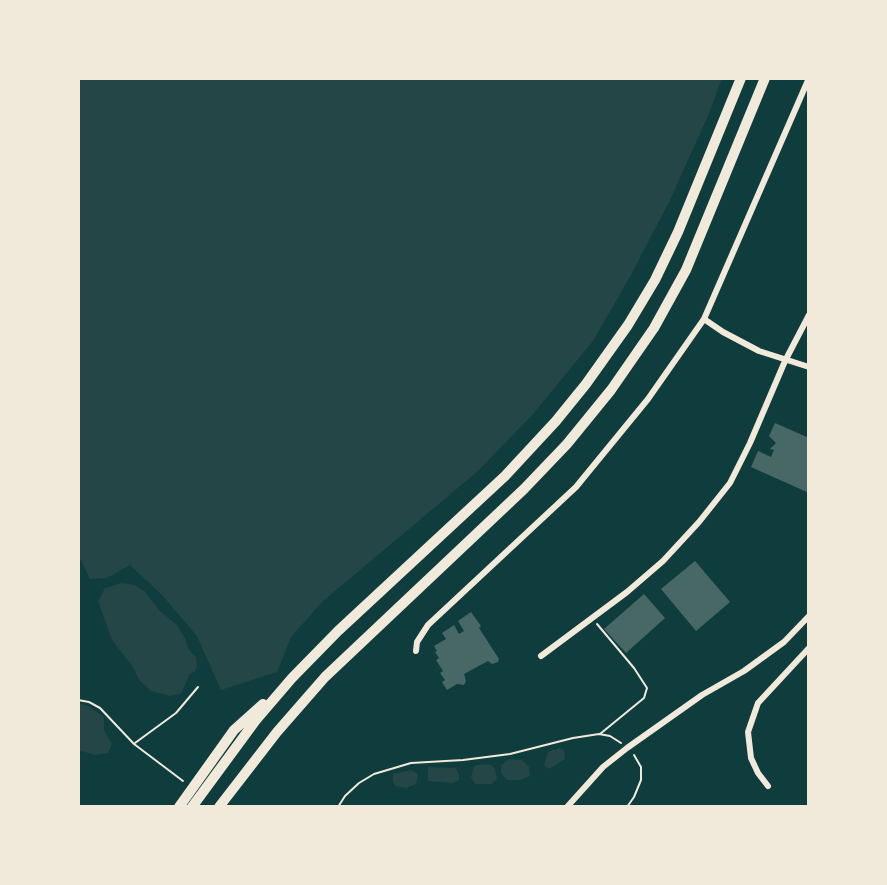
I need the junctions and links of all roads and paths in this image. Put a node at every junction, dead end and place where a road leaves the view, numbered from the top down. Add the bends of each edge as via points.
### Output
1 (741, 78) edge
2 (765, 78) edge
3 (809, 78) edge
4 (809, 315) edge
5 (704, 319) junction
6 (785, 361) junction
7 (809, 367) edge
8 (809, 616) edge
9 (592, 617) junction
10 (809, 648) edge
11 (416, 651) dead end
12 (541, 656) dead end
13 (801, 657) junction
14 (809, 666) edge
15 (198, 687) dead end
16 (281, 691) junction
17 (78, 700) edge
18 (599, 734) junction
19 (134, 744) junction
20 (627, 748) junction
21 (184, 781) dead end
22 (768, 786) dead end
23 (179, 807) edge
24 (192, 807) edge
25 (219, 807) edge
26 (338, 807) edge
27 (567, 807) edge
28 (627, 807) edge

1 - 16 highway via 655,280 586,384 505,476
2 - 25 highway via 686,270 611,390 524,489 347,655
3 - 5 street
4 - 6 street
5 - 6 street
5 - 11 street via 576,487 428,625
6 - 7 street
6 - 9 street via 730,483 663,561
8 - 20 street via 784,642
9 - 12 street
9 - 18 path via 647,688 644,698
10 - 13 street
13 - 14 street
13 - 22 street via 758,703 748,732 751,758
15 - 19 path via 176,713
16 - 23 highway via 234,730
16 - 24 highway
17 - 19 path via 100,708
18 - 20 path
18 - 26 path via 510,754 399,766 359,783
19 - 21 path
20 - 27 street
20 - 28 path via 641,767 641,780

